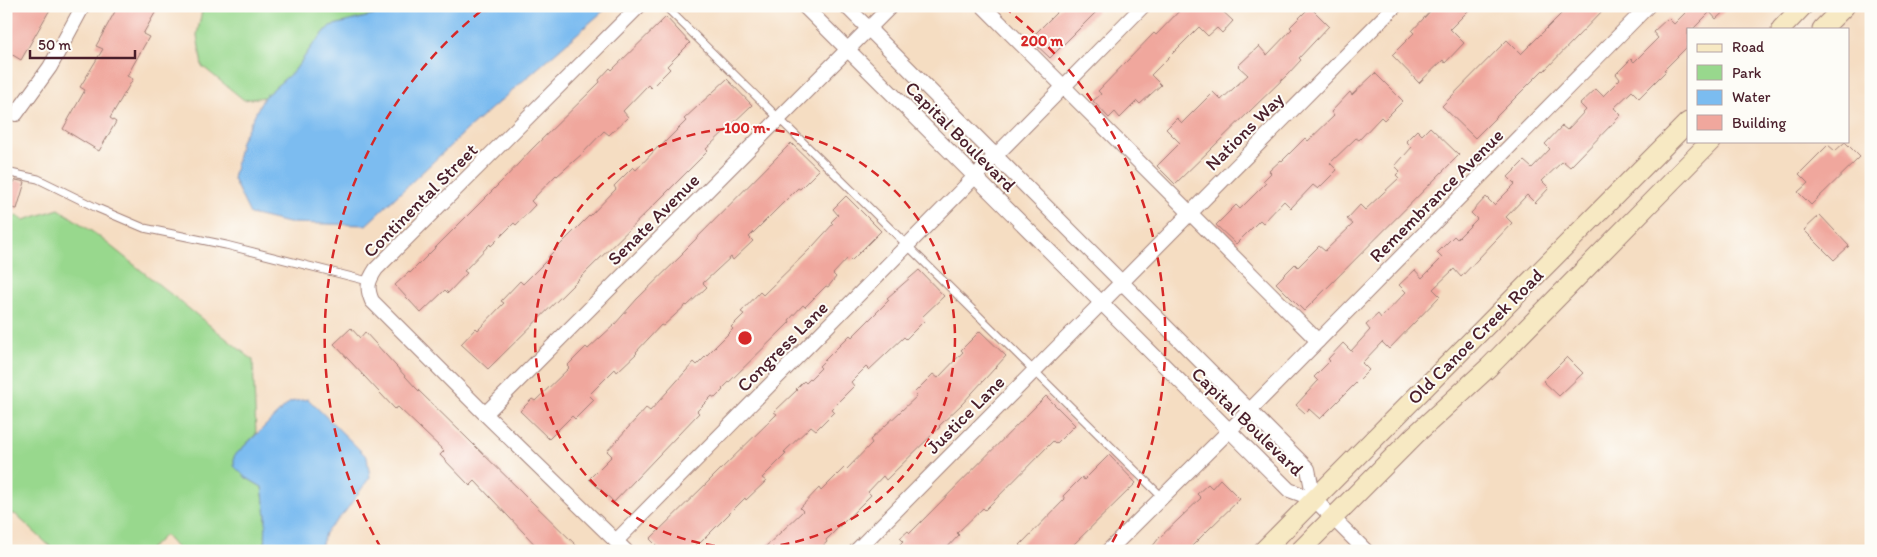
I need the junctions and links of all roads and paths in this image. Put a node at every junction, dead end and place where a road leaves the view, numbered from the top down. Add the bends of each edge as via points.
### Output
1 (83, 6) edge
2 (639, 6) edge
3 (665, 6) edge
4 (804, 6) edge
5 (846, 6) edge
6 (891, 6) edge
7 (983, 6) edge
8 (1143, 6) edge
9 (1395, 6) edge
10 (1648, 6) edge
11 (1803, 6) edge
12 (1845, 6) edge
13 (1782, 28) edge
14 (1823, 28) edge
15 (869, 29) junction
16 (848, 51) junction
17 (1064, 86) junction
18 (16, 114) dead end
19 (780, 118) junction
20 (1687, 123) edge
21 (1710, 142) edge
22 (996, 155) junction
23 (6, 172) edge
24 (974, 176) junction
25 (1189, 213) junction
26 (907, 245) junction
27 (368, 281) junction
28 (1121, 282) junction
29 (1101, 303) junction
30 (1318, 341) junction
31 (1035, 370) junction
32 (1250, 410) junction
33 (485, 414) junction
34 (1229, 431) junction
35 (1162, 497) junction
36 (1314, 499) junction
37 (1333, 517) junction
38 (621, 546) edge
39 (856, 551) edge
40 (1108, 551) edge
41 (1263, 551) edge
42 (1300, 551) edge
43 (1366, 551) edge

1 - 18 street via 50,67
2 - 27 street, Continental Street via 383,262
3 - 19 lane
4 - 16 street, Capital Boulevard
5 - 15 street, Capital Boulevard
6 - 15 street, Senate Avenue
7 - 17 street
8 - 17 street, Congress Lane
9 - 25 street, Nations Way
10 - 30 street, Remembrance Avenue
11 - 13 main road
12 - 14 main road
15 - 16 street, Senate Avenue
15 - 22 street, Capital Boulevard
16 - 19 street, Senate Avenue
16 - 24 street, Capital Boulevard
17 - 22 street, Congress Lane
17 - 25 street
19 - 26 lane
19 - 33 street, Senate Avenue
20 - 36 main road, Old Canoe Creek Road
21 - 37 main road, Old Canoe Creek Road via 1489,367
22 - 24 street, Congress Lane
22 - 28 street, Capital Boulevard
23 - 27 lane via 38,179 144,228
24 - 26 street, Congress Lane
24 - 29 street, Capital Boulevard
25 - 28 street, Nations Way
25 - 30 street
26 - 31 lane
26 - 38 street, Congress Lane
27 - 33 street, Continental Street via 372,301
28 - 29 street, Nations Way
28 - 32 street, Capital Boulevard
29 - 31 street, Justice Lane
29 - 34 street, Capital Boulevard
30 - 32 street, Remembrance Avenue
31 - 35 lane
31 - 39 street, Justice Lane
32 - 34 street, Remembrance Avenue
32 - 36 street, Capital Boulevard via 1308,469
33 - 38 street, Continental Street
34 - 35 street
34 - 36 street, Capital Boulevard via 1289,490
35 - 40 street
36 - 37 street
36 - 41 main road, Old Canoe Creek Road
37 - 42 main road, Old Canoe Creek Road
37 - 43 street

